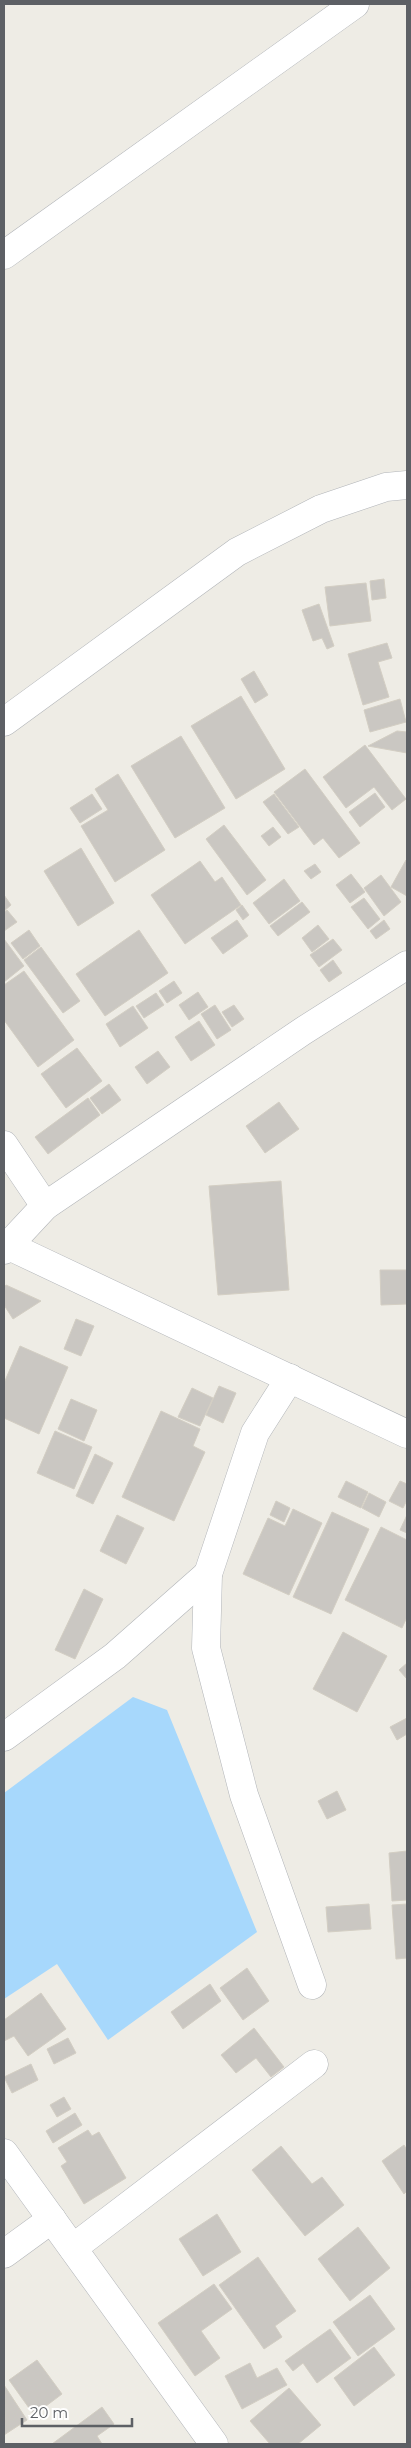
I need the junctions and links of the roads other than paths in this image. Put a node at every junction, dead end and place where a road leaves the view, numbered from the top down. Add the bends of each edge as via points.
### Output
1 (355, 4) edge
2 (4, 255) edge
3 (407, 484) edge
4 (4, 722) edge
5 (407, 965) edge
6 (4, 1145) edge
7 (45, 1206) junction
8 (7, 1248) edge
9 (290, 1378) junction
10 (407, 1434) edge
11 (208, 1574) junction
12 (4, 1737) edge
13 (312, 1985) dead end
14 (314, 2064) dead end
15 (4, 2153) edge
16 (52, 2220) junction
17 (73, 2248) junction
18 (4, 2254) edge
19 (214, 2444) edge

1 - 2 street
3 - 4 street via 320,509 237,552
5 - 7 street via 303,1031
6 - 7 street
7 - 8 street
8 - 9 street
9 - 10 street
9 - 11 street via 256,1433
11 - 12 street via 115,1656
11 - 13 street via 206,1648 244,1795
14 - 17 street
15 - 16 street
16 - 17 street
16 - 18 street
17 - 19 street

